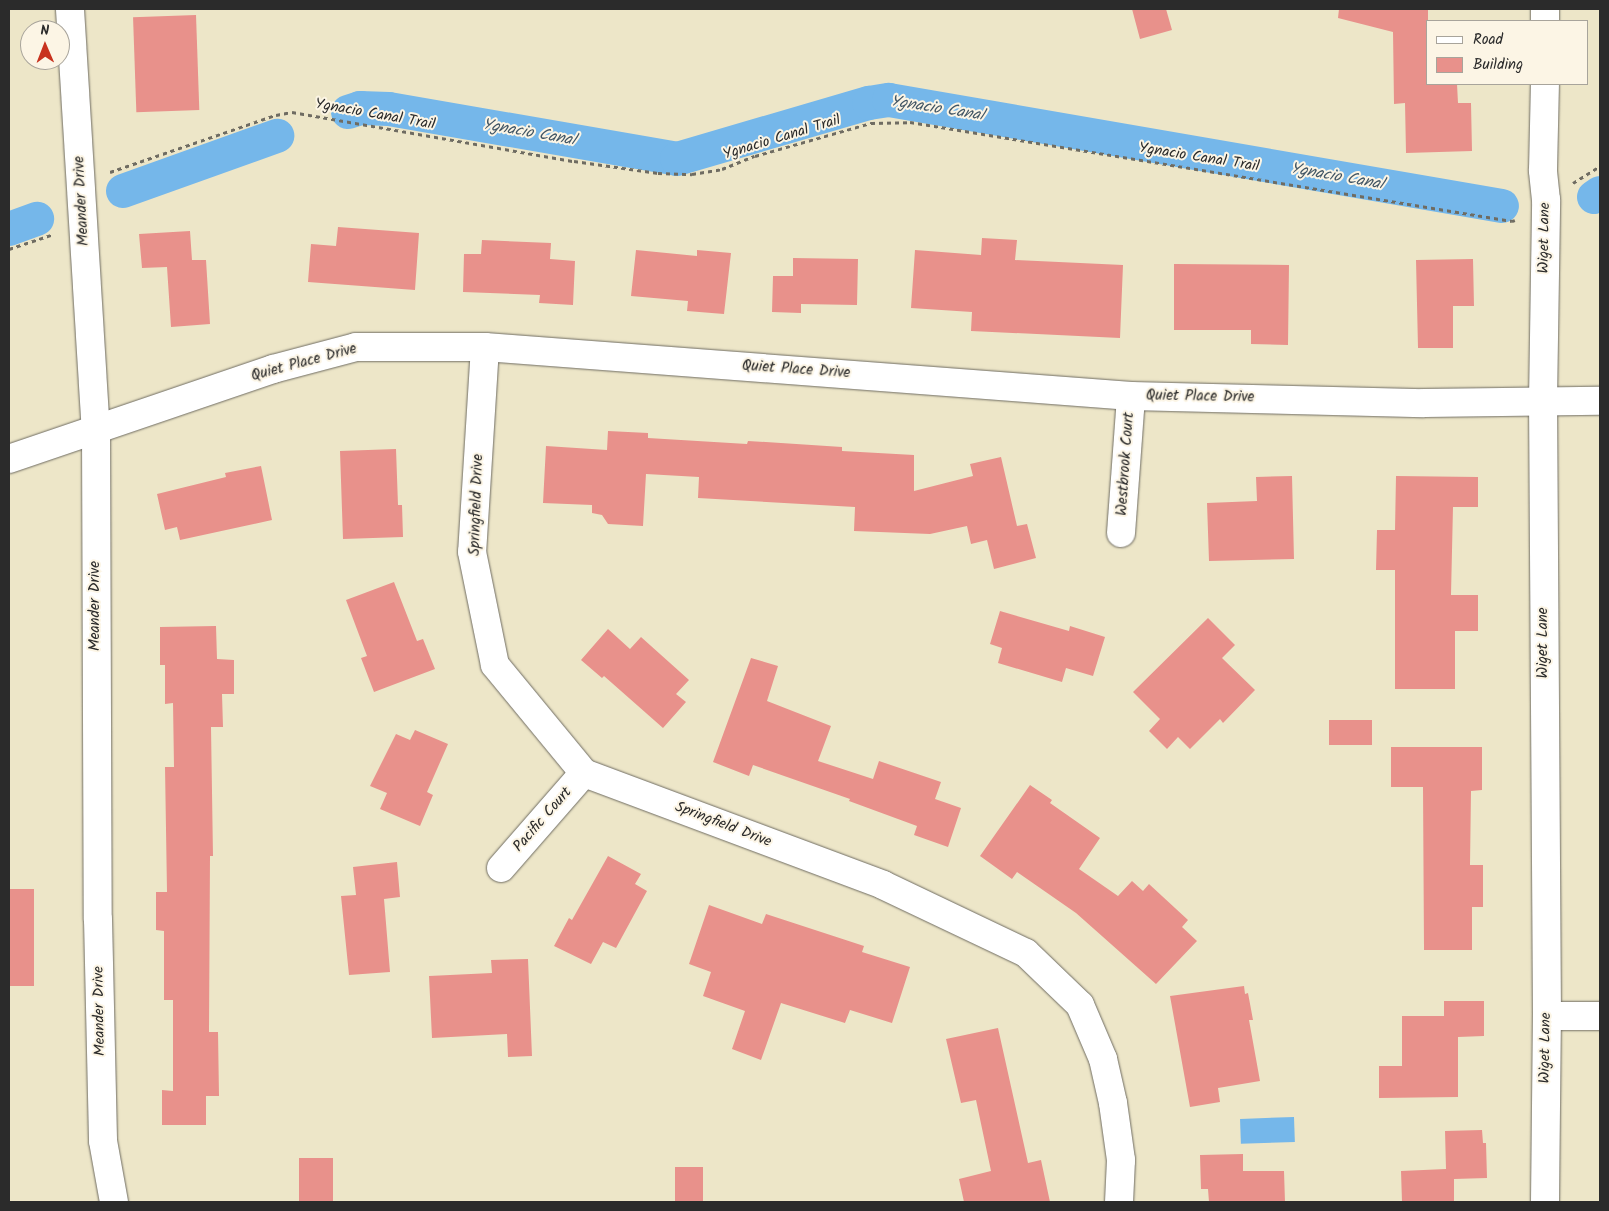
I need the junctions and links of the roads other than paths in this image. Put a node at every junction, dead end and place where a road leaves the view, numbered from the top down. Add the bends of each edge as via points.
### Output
1 (70, 9) edge
2 (1545, 85) edge
3 (485, 347) junction
4 (1131, 396) junction
5 (1543, 400) junction
6 (1600, 400) edge
7 (96, 431) junction
8 (9, 459) edge
9 (1121, 533) dead end
10 (584, 773) junction
11 (501, 868) dead end
12 (1547, 1016) junction
13 (1600, 1016) edge
14 (114, 1202) edge
15 (1119, 1202) edge
16 (1545, 1202) edge

1 - 7 street, Meander Drive
2 - 5 street, Wiget Lane
3 - 4 street, Quiet Place Drive
3 - 7 street, Quiet Place Drive via 356,347 273,369
3 - 10 street, Springfield Drive via 472,552 496,665
4 - 5 street, Quiet Place Drive via 1424,403
4 - 9 street, Westbrook Court
5 - 6 street, Quiet Place Drive
5 - 12 street, Wiget Lane
7 - 8 street, Quiet Place Drive
7 - 14 street, Meander Drive via 101,1083 103,1141
10 - 11 street, Pacific Court
10 - 15 street, Springfield Drive via 883,885 1026,953 1080,1004 1103,1059 1122,1160
12 - 13 street
12 - 16 street, Wiget Lane

